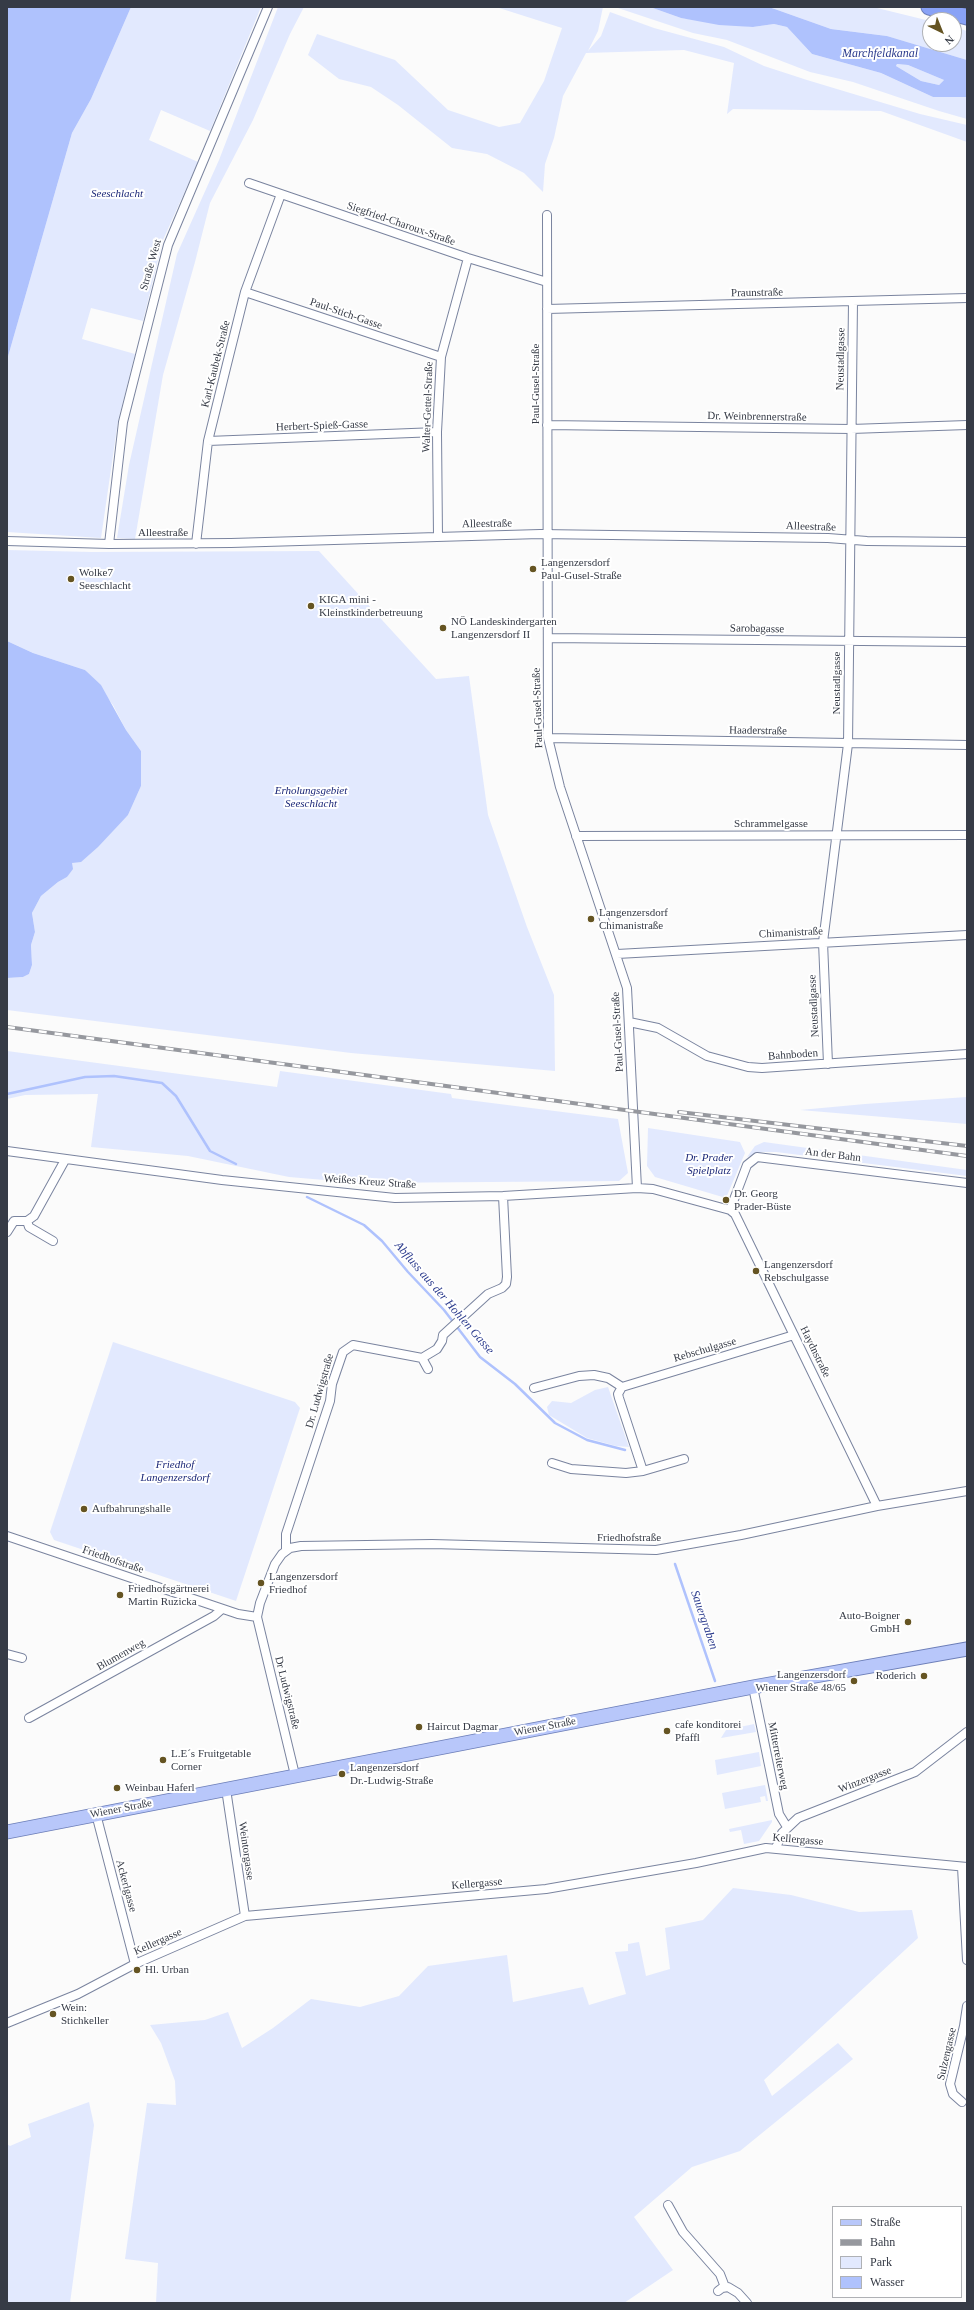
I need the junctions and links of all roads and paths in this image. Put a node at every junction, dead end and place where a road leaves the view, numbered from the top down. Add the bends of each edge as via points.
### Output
1 (268, 7) edge
2 (929, 7) edge
3 (967, 16) edge
4 (249, 183) dead end
5 (281, 194) junction
6 (546, 215) dead end
7 (468, 258) junction
8 (547, 282) junction
9 (245, 292) junction
10 (967, 298) edge
11 (853, 302) junction
12 (547, 309) junction
13 (441, 357) junction
14 (547, 425) junction
15 (967, 425) edge
16 (851, 429) junction
17 (437, 432) junction
18 (208, 441) junction
19 (546, 534) junction
20 (438, 537) junction
21 (849, 539) junction
22 (7, 541) edge
23 (967, 542) edge
24 (109, 544) junction
25 (196, 544) junction
26 (548, 638) junction
27 (848, 641) junction
28 (967, 642) edge
29 (548, 738) junction
30 (848, 744) junction
31 (967, 745) edge
32 (837, 835) junction
33 (967, 835) edge
34 (576, 836) junction
35 (967, 935) edge
36 (823, 942) junction
37 (617, 954) junction
38 (629, 1022) junction
39 (967, 1054) edge
40 (828, 1064) junction
41 (7, 1151) edge
42 (65, 1160) junction
43 (967, 1183) edge
44 (637, 1188) junction
45 (503, 1196) junction
46 (730, 1210) junction
47 (27, 1221) junction
48 (7, 1232) edge
49 (53, 1241) dead end
50 (794, 1335) junction
51 (422, 1358) junction
52 (428, 1368) dead end
53 (622, 1387) junction
54 (534, 1388) dead end
55 (684, 1458) dead end
56 (552, 1463) dead end
57 (643, 1471) junction
58 (967, 1491) edge
59 (877, 1506) junction
60 (7, 1536) edge
61 (286, 1550) junction
62 (222, 1609) junction
63 (257, 1617) junction
64 (967, 1649) edge
65 (7, 1654) edge
66 (22, 1658) dead end
67 (754, 1687) junction
68 (29, 1718) dead end
69 (967, 1732) edge
70 (296, 1775) junction
71 (226, 1789) junction
72 (96, 1814) junction
73 (787, 1827) junction
74 (7, 1832) edge
75 (776, 1848) junction
76 (964, 1867) edge
77 (245, 1916) junction
78 (967, 1960) edge
79 (135, 1964) junction
80 (967, 2006) edge
81 (7, 2023) edge
82 (962, 2102) dead end
83 (668, 2205) dead end
84 (747, 2303) edge

1 - 24 street, Straße West via 168,245 123,422
2 - 3 highway
4 - 5 street, Siegfried-Charoux-Straße
5 - 7 street, Siegfried-Charoux-Straße
5 - 9 street, Karl-Kaubek-Straße
6 - 8 street, Paul-Gusel-Straße
7 - 8 street, Siegfried-Charoux-Straße
7 - 13 street, Walter-Gettel-Straße
8 - 12 street, Paul-Gusel-Straße
9 - 13 street, Paul-Stich-Gasse
9 - 18 street, Karl-Kaubek-Straße
10 - 11 street, Praunstraße
11 - 12 street, Praunstraße
11 - 16 street, Neustadlgasse
12 - 14 street, Paul-Gusel-Straße
13 - 17 street, Walter-Gettel-Straße
14 - 16 street, Dr. Weinbrennerstraße
14 - 19 street, Paul-Gusel-Straße
15 - 16 street, Dr. Weinbrennerstraße
16 - 21 street, Neustadlgasse
17 - 18 street, Herbert-Spieß-Gasse
17 - 20 street, Walter-Gettel-Straße
18 - 25 street, Karl-Kaubek-Straße
19 - 20 street, Alleestraße
19 - 21 street, Alleestraße
19 - 26 street, Paul-Gusel-Straße
20 - 25 street, Alleestraße
21 - 23 street, Alleestraße
21 - 27 street, Neustadlgasse
22 - 24 street, Alleestraße
24 - 25 street, Alleestraße
26 - 27 street, Sarobagasse
26 - 29 street, Paul-Gusel-Straße
27 - 28 street, Sarobagasse
27 - 30 street, Neustadlgasse
29 - 30 street, Haaderstraße
29 - 34 street, Paul-Gusel-Straße via 553,763
30 - 31 street, Haaderstraße
30 - 32 street, Neustadlgasse
32 - 33 street, Schrammelgasse
32 - 34 street, Schrammelgasse
32 - 36 street, Neustadlgasse
34 - 37 street, Paul-Gusel-Straße
35 - 36 street, Chimanistraße
36 - 37 street, Chimanistraße
36 - 40 street, Neustadlgasse
37 - 38 street, Paul-Gusel-Straße via 628,994
38 - 40 street, Bahnboden via 658,1028 707,1056 735,1065 762,1068
38 - 44 street, Paul-Gusel-Straße
39 - 40 street, Bahnboden
41 - 42 street, Weißes Kreuz Straße
42 - 45 street, Weißes Kreuz Straße via 395,1198
42 - 47 street via 34,1216
43 - 46 street, An der Bahn via 757,1157 747,1165
44 - 45 street, Weißes Kreuz Straße
44 - 46 street, Weißes Kreuz Straße via 653,1189
45 - 51 street via 506,1284 488,1294 443,1335 437,1349
46 - 50 street, Haydnstraße via 736,1214
47 - 48 street via 14,1222
47 - 49 street via 29,1227
50 - 53 street, Rebschulgasse
50 - 59 street, Haydnstraße
51 - 52 street
51 - 61 street, Dr. Ludwigstraße via 353,1345 343,1352 332,1384 330,1401 286,1534
53 - 54 street via 608,1378 594,1375 579,1376
53 - 57 street via 618,1394 619,1398
55 - 57 street
56 - 57 street via 571,1469 626,1473
58 - 59 street, Friedhofstraße
59 - 61 street, Friedhofstraße via 656,1550 432,1544 301,1546
60 - 62 street, Friedhofstraße
61 - 63 street via 278,1558
62 - 63 street, Friedhofstraße
62 - 68 street, Blumenweg via 214,1616
63 - 70 street, Dr Ludwigstraße
64 - 67 main road, Wiener Straße
65 - 66 street
67 - 70 main road, Wiener Straße
67 - 73 street, Mitterreiterweg via 779,1814
69 - 73 street, Winzergasse via 915,1772 808,1814
70 - 71 main road, Wiener Straße
71 - 72 main road, Wiener Straße
71 - 77 street, Weintorgasse
72 - 74 main road, Wiener Straße
72 - 79 street, Ackerlgasse
73 - 75 street, Winzergasse via 780,1836
75 - 76 street, Kellergasse
75 - 77 street, Kellergasse via 756,1849 696,1863 546,1889
76 - 78 street
77 - 79 street, Kellergasse
79 - 81 street, Kellergasse via 78,1994
80 - 82 street, Sulzengasse via 950,2084 953,2094
83 - 84 street via 683,2232 720,2274 722,2289 738,2293

